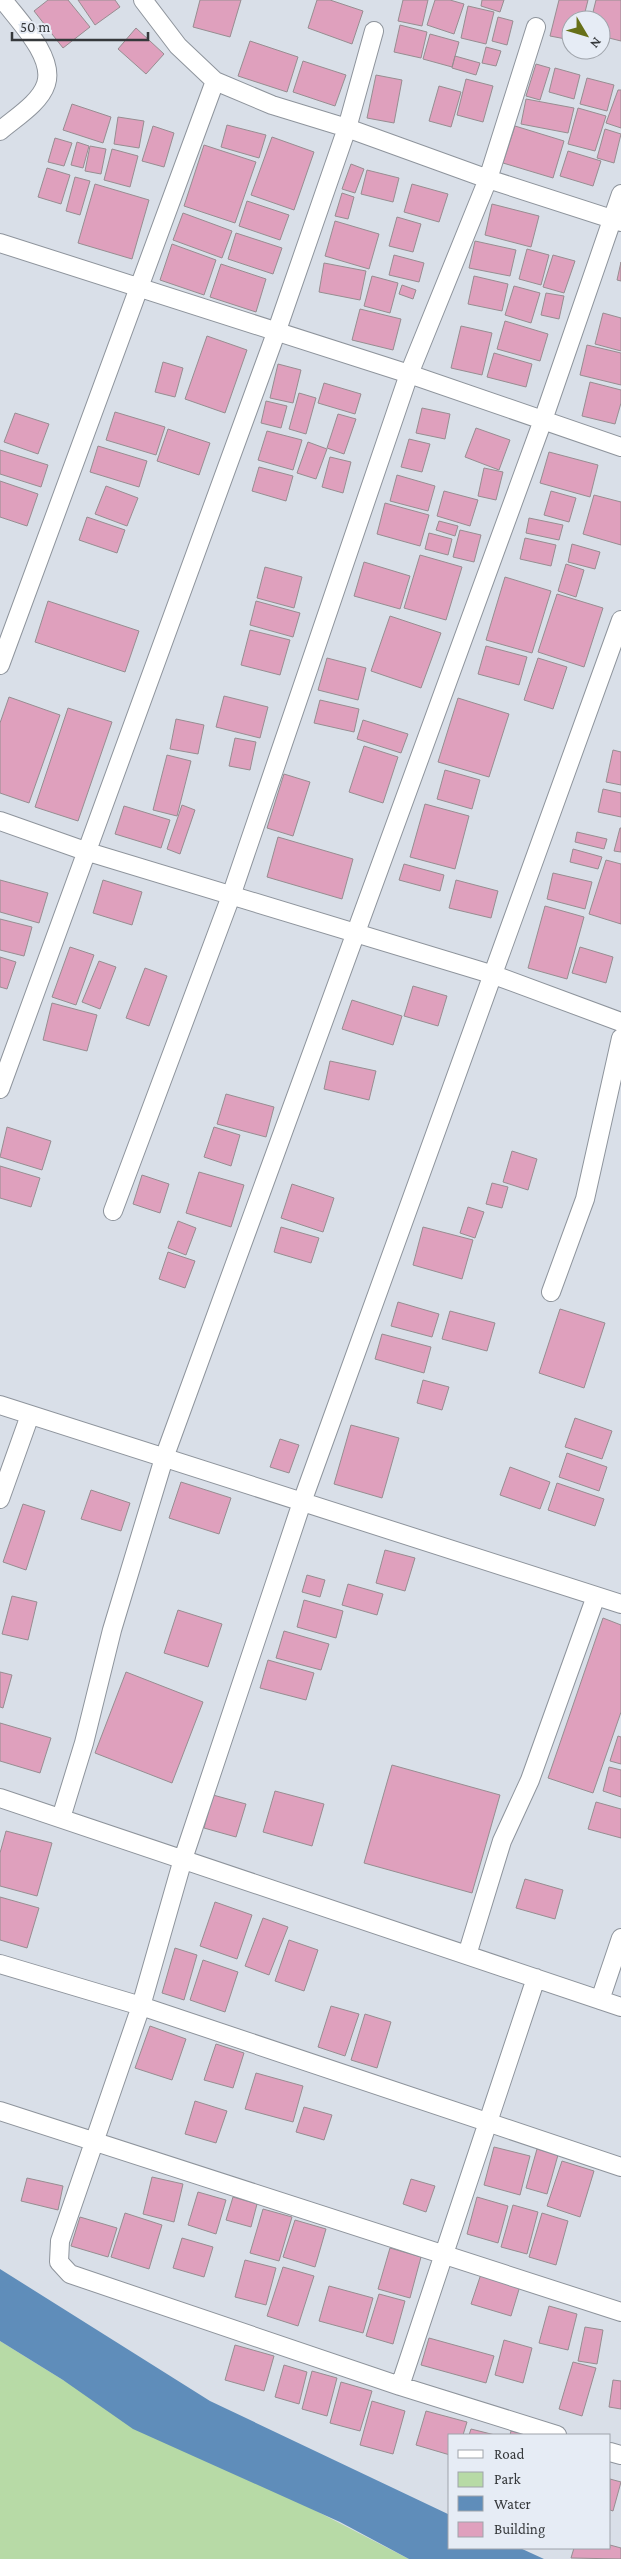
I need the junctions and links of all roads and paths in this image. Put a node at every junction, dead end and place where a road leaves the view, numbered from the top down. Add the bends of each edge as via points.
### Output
1 (3, 0) edge
2 (143, 0) edge
3 (536, 27) dead end
4 (374, 31) dead end
5 (215, 81) junction
6 (347, 128) junction
7 (0, 131) edge
8 (488, 179) junction
9 (621, 194) edge
10 (617, 221) edge
11 (0, 243) edge
12 (140, 290) junction
13 (276, 333) junction
14 (409, 374) junction
15 (544, 420) junction
16 (621, 447) edge
17 (621, 620) edge
18 (0, 665) edge
19 (0, 821) edge
20 (85, 851) junction
21 (231, 896) junction
22 (357, 932) junction
23 (494, 975) junction
24 (621, 1022) edge
25 (621, 1038) edge
26 (0, 1088) edge
27 (112, 1211) dead end
28 (551, 1292) dead end
29 (0, 1405) edge
30 (30, 1415) junction
31 (164, 1458) junction
32 (0, 1499) edge
33 (302, 1502) junction
34 (596, 1596) junction
35 (621, 1604) edge
36 (0, 1798) edge
37 (61, 1818) junction
38 (183, 1859) junction
39 (621, 1938) edge
40 (467, 1955) junction
41 (0, 1964) edge
42 (536, 1978) junction
43 (600, 2000) junction
44 (141, 2006) junction
45 (621, 2007) edge
46 (0, 2111) edge
47 (487, 2123) junction
48 (93, 2142) junction
49 (621, 2167) edge
50 (442, 2256) junction
51 (621, 2312) edge
52 (400, 2386) junction
53 (554, 2434) edge

1 - 7 street via 41,51 46,84 34,102
2 - 5 street via 178,46
3 - 8 street
4 - 6 street
5 - 6 street via 272,105
5 - 12 street
6 - 8 street
6 - 13 street
8 - 10 street
8 - 14 street
9 - 10 street
10 - 15 street
11 - 12 street
12 - 13 street
12 - 18 street
13 - 14 street
13 - 20 street
14 - 15 street
14 - 21 street
15 - 16 street
15 - 22 street
17 - 23 street
19 - 20 street
20 - 21 street
20 - 26 street
21 - 22 street
21 - 27 street
22 - 23 street
22 - 31 street
23 - 24 street
23 - 33 street
25 - 28 street via 584,1199
29 - 30 street
30 - 31 street
30 - 32 street
31 - 33 street
31 - 37 street via 112,1630
33 - 34 street
33 - 38 street
34 - 35 street
34 - 40 street via 530,1780 502,1841
36 - 37 street
37 - 38 street
38 - 40 street
38 - 44 street
39 - 43 street
40 - 42 street
41 - 44 street
42 - 43 street
42 - 47 street
43 - 45 street
44 - 47 street
44 - 48 street
46 - 48 street
47 - 49 street
47 - 50 street
48 - 50 street
48 - 52 street via 60,2241 59,2262 70,2274
50 - 51 street
50 - 52 street
52 - 53 street

